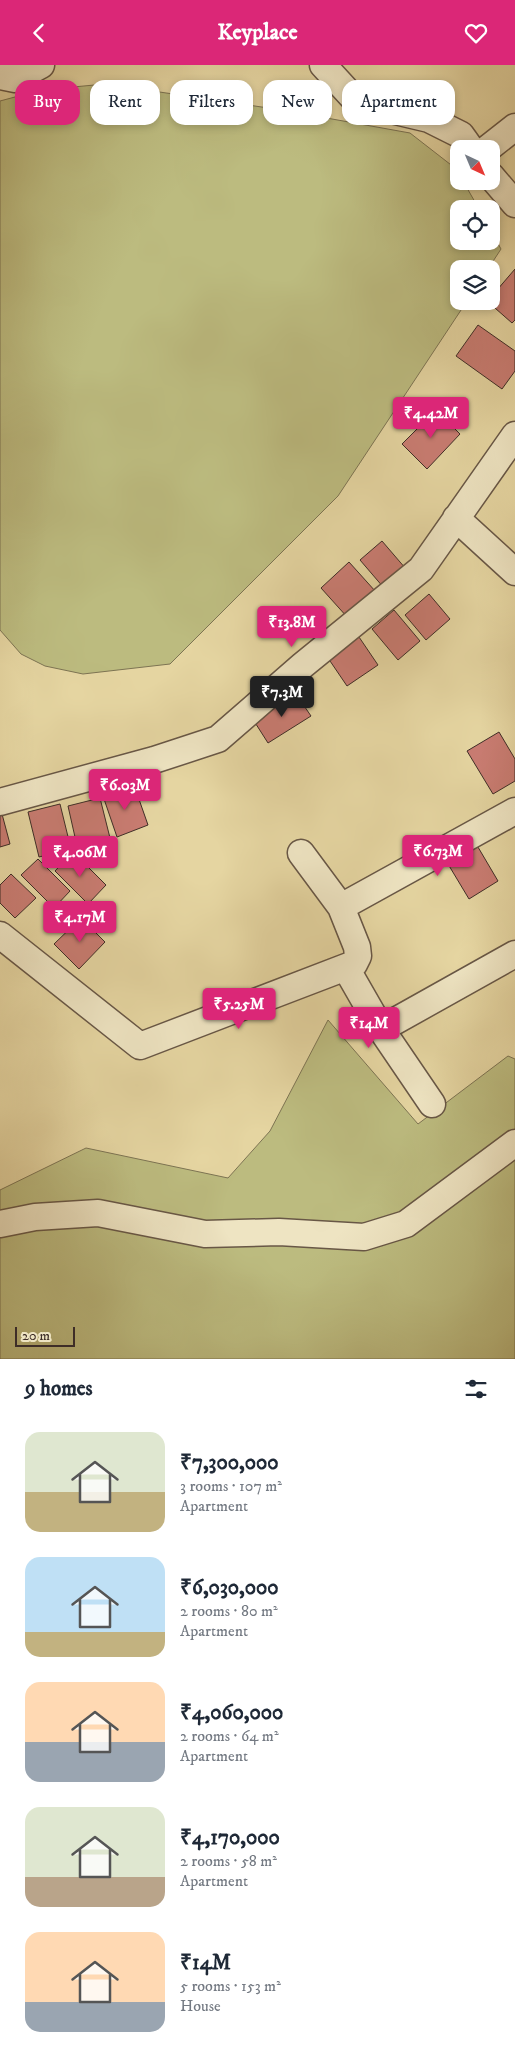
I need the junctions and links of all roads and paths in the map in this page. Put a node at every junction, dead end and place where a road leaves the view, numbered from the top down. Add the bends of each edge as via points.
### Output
1 (41, 65) edge
2 (323, 65) edge
3 (0, 77) edge
4 (515, 127) edge
5 (465, 140) edge
6 (498, 140) edge
7 (500, 186) edge
8 (515, 204) edge
9 (515, 435) edge
10 (456, 517) junction
11 (515, 571) edge
12 (0, 802) edge
13 (515, 811) edge
14 (301, 853) dead end
15 (341, 907) junction
16 (0, 935) edge
17 (515, 955) edge
18 (346, 968) junction
19 (381, 1029) junction
20 (432, 1104) dead end
21 (515, 1143) edge
22 (0, 1224) edge

1 - 3 street via 15,79
2 - 5 street via 357,102 429,119
4 - 6 street
7 - 8 street
9 - 10 street
10 - 11 street
10 - 12 street via 420,569 218,739
13 - 15 street
14 - 15 street
15 - 18 street via 358,956 354,964
16 - 18 street via 140,1046
17 - 19 street
18 - 19 street
19 - 20 street
21 - 22 street via 406,1225 364,1237 279,1232 205,1234 98,1213 35,1217

